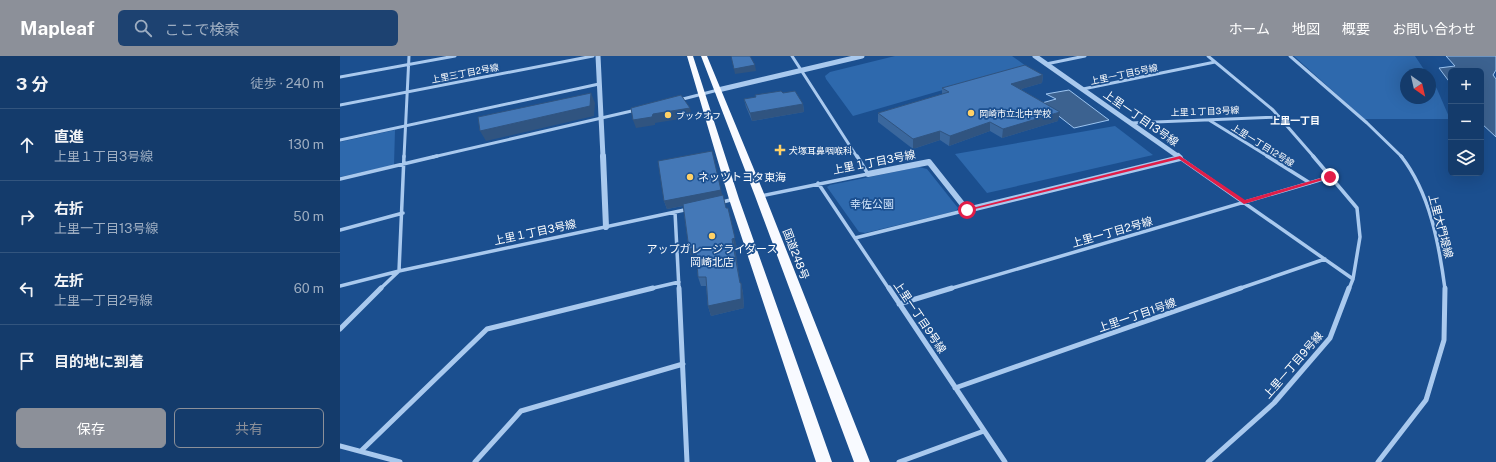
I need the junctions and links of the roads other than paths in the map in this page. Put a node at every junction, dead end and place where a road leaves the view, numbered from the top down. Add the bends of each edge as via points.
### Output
1 (409, 56) edge
2 (455, 56) edge
3 (593, 56) edge
4 (598, 56) edge
5 (690, 56) edge
6 (704, 56) edge
7 (792, 56) edge
8 (862, 56) edge
9 (1035, 56) edge
10 (1085, 56) edge
11 (1208, 56) edge
12 (1290, 56) edge
13 (1215, 62) junction
14 (409, 64) junction
15 (1046, 64) junction
16 (801, 71) junction
17 (340, 77) edge
18 (599, 84) junction
19 (718, 90) junction
20 (1083, 90) junction
21 (408, 92) junction
22 (702, 94) junction
23 (671, 102) edge
24 (340, 105) edge
25 (640, 109) edge
26 (1280, 117) junction
27 (602, 118) junction
28 (1209, 120) junction
29 (1131, 123) junction
30 (406, 125) junction
31 (340, 140) edge
32 (1180, 158) junction
33 (405, 164) junction
34 (868, 174) junction
35 (1330, 177) junction
36 (340, 179) edge
37 (818, 183) junction
38 (1310, 183) junction
39 (760, 196) junction
40 (734, 199) junction
41 (1244, 202) junction
42 (712, 204) edge
43 (697, 207) edge
44 (967, 210) junction
45 (675, 212) junction
46 (402, 214) junction
47 (606, 227) junction
48 (340, 230) edge
49 (855, 238) junction
50 (1325, 259) junction
51 (399, 271) junction
52 (1354, 279) junction
53 (679, 282) junction
54 (340, 286) edge
55 (900, 304) junction
56 (340, 330) edge
57 (684, 364) junction
58 (955, 388) junction
59 (984, 430) junction
60 (340, 446) edge
61 (362, 450) junction
62 (400, 462) edge
63 (475, 462) edge
64 (687, 462) edge
65 (824, 462) edge
66 (862, 462) edge
67 (899, 462) edge
68 (1004, 462) edge
69 (1208, 462) edge
70 (1378, 462) edge

1 - 14 street
2 - 14 street
3 - 21 street, 上里三丁目2号線
4 - 18 street
5 - 22 highway
6 - 19 highway, 国道248号
7 - 16 street
8 - 16 street
9 - 15 street, 上里一丁目13号線
10 - 15 street
11 - 13 street, 上里一丁目9号線
12 - 70 street, 上里大門堤線 via 1367,123 1411,169 1423,193 1440,251 1446,295 1444,340 1426,400
13 - 20 street, 上里一丁目5号線
13 - 26 street, 上里一丁目9号線
14 - 17 street
14 - 21 street
15 - 20 street, 上里一丁目13号線
16 - 19 street
16 - 34 street
18 - 27 street
18 - 30 street
19 - 22 street
19 - 39 highway, 国道248号
20 - 29 street, 上里一丁目13号線
21 - 24 street, 上里三丁目2号線
21 - 30 street
22 - 23 street
22 - 40 highway
25 - 27 street
26 - 28 street, 上里１丁目3号線
26 - 35 street, 上里一丁目9号線
27 - 33 street
27 - 47 street
28 - 29 street, 上里１丁目3号線
28 - 38 street, 上里一丁目12号線
29 - 32 street, 上里一丁目13号線
30 - 31 street
30 - 33 street
32 - 41 street, 上里一丁目13号線
32 - 44 street
33 - 36 street
33 - 46 street
34 - 37 street, 上里１丁目3号線
34 - 44 street, 上里１丁目3号線 via 929,162
35 - 38 street, 上里一丁目2号線
35 - 52 street, 上里一丁目9号線 via 1357,208 1360,237
37 - 39 street, 上里１丁目3号線
37 - 49 street, 上里一丁目9号線
38 - 41 street, 上里一丁目2号線
39 - 66 highway, 国道248号
40 - 42 street
40 - 65 highway
41 - 50 street, 上里一丁目13号線
41 - 55 street, 上里一丁目2号線
43 - 45 street, 上里１丁目3号線
44 - 49 street
45 - 47 street, 上里１丁目3号線
45 - 53 street
46 - 48 street
46 - 51 street
47 - 51 street, 上里１丁目3号線
49 - 55 street, 上里一丁目9号線
50 - 52 street, 上里一丁目13号線
50 - 58 street, 上里一丁目1号線
51 - 54 street, 上里１丁目3号線
51 - 56 street
52 - 69 street, 上里一丁目9号線 via 1330,338 1274,403
53 - 57 street
53 - 61 street via 487,329
55 - 58 street, 上里一丁目9号線
57 - 63 street via 521,411
57 - 64 street
58 - 59 street, 上里一丁目9号線
59 - 67 street
59 - 68 street, 上里一丁目9号線
60 - 61 street
61 - 62 street via 376,457

